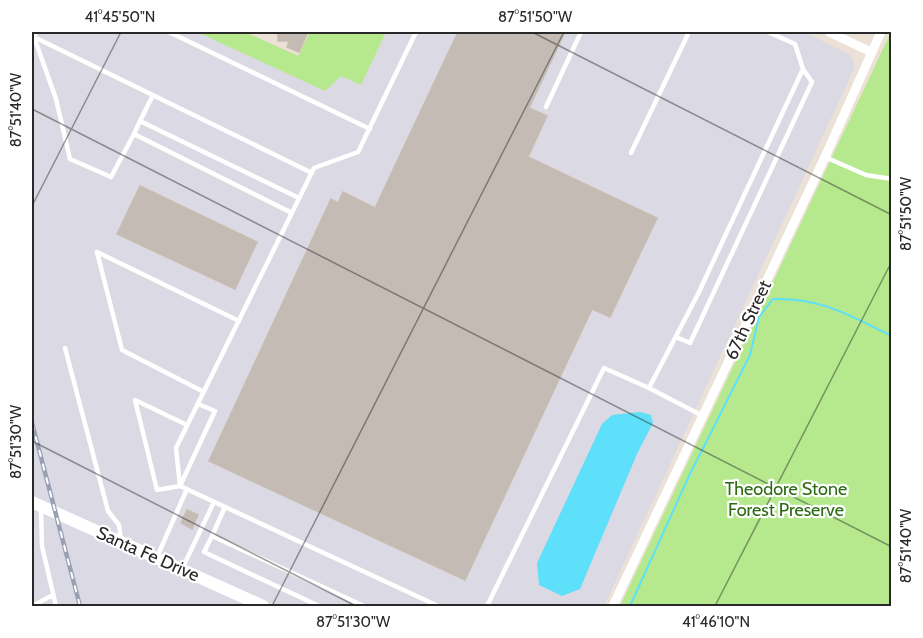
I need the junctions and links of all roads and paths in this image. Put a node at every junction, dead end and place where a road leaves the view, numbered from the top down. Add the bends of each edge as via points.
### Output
1 (170, 32) edge
2 (416, 32) edge
3 (581, 32) edge
4 (689, 32) edge
5 (768, 32) edge
6 (829, 32) edge
7 (881, 32) edge
8 (35, 34) edge
9 (871, 52) junction
10 (803, 69) junction
11 (153, 95) junction
12 (546, 107) dead end
13 (140, 121) junction
14 (370, 129) junction
15 (134, 134) junction
16 (631, 153) dead end
17 (825, 157) junction
18 (312, 173) junction
19 (891, 179) edge
20 (299, 198) junction
21 (292, 213) junction
22 (728, 229) junction
23 (740, 236) junction
24 (239, 321) junction
25 (676, 337) junction
26 (65, 348) dead end
27 (650, 388) junction
28 (204, 392) junction
29 (198, 404) junction
30 (703, 416) junction
31 (188, 425) junction
32 (180, 486) junction
33 (187, 489) junction
34 (214, 502) junction
35 (36, 504) edge
36 (225, 507) junction
37 (212, 536) junction
38 (122, 542) junction
39 (157, 557) junction
40 (182, 569) junction
41 (53, 595) junction
42 (32, 606) edge
43 (56, 606) edge
44 (263, 606) edge
45 (319, 606) edge
46 (364, 606) edge
47 (438, 606) edge
48 (488, 606) edge
49 (613, 606) edge

1 - 14 lane
2 - 14 lane
3 - 12 lane
4 - 16 lane
5 - 10 lane via 795,44
6 - 9 street
7 - 9 street, 67th Street
8 - 11 lane
8 - 15 lane via 70,159 111,177
9 - 17 street, 67th Street
10 - 22 lane
10 - 23 lane via 812,82
11 - 13 lane
11 - 18 lane
13 - 15 lane
13 - 20 lane
14 - 18 lane via 358,152 314,168
15 - 21 lane
17 - 19 lane via 866,176
17 - 30 street, 67th Street
18 - 20 lane
20 - 21 lane
21 - 24 lane
22 - 23 lane
22 - 25 lane
23 - 25 lane via 690,343
24 - 28 lane
24 - 28 lane via 97,252 122,350
25 - 27 lane
26 - 38 lane via 108,511 119,525
27 - 30 lane
27 - 48 lane via 604,368
28 - 29 lane
29 - 31 lane
29 - 32 lane via 214,411
30 - 49 street, 67th Street
31 - 32 lane via 176,448
31 - 32 lane via 135,400 157,490
32 - 33 lane
33 - 34 lane
33 - 39 lane
34 - 36 lane
34 - 40 lane
35 - 38 street, Santa Fe Drive
35 - 41 lane
36 - 37 lane
36 - 47 lane
37 - 45 lane via 204,552
37 - 46 lane
38 - 39 street, Santa Fe Drive
39 - 40 street, Santa Fe Drive
40 - 44 street, Santa Fe Drive
41 - 42 lane
41 - 43 lane

